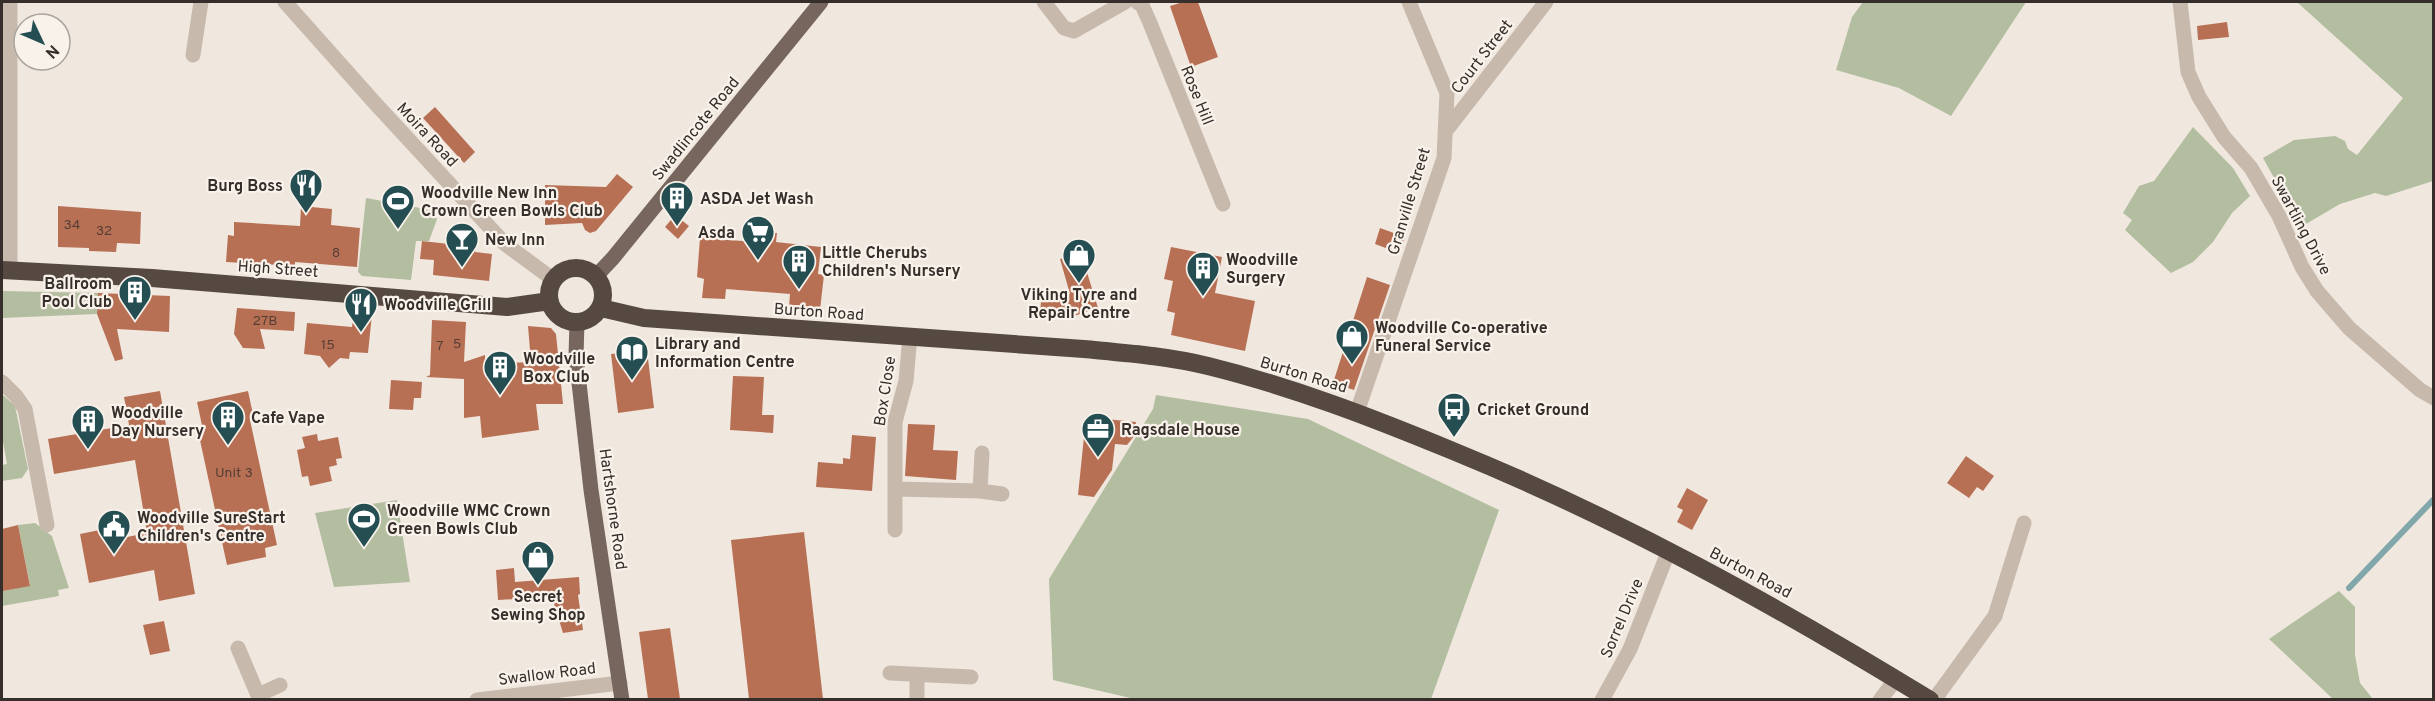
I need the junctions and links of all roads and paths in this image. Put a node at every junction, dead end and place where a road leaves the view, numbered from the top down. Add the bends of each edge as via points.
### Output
1 (10, 2) edge
2 (201, 2) edge
3 (285, 2) edge
4 (821, 2) edge
5 (1044, 2) edge
6 (1125, 2) edge
7 (1137, 2) edge
8 (1408, 2) edge
9 (1546, 2) edge
10 (2180, 2) edge
11 (193, 55) dead end
12 (1445, 132) junction
13 (1223, 204) dead end
14 (6, 270) edge
15 (596, 276) junction
16 (554, 280) junction
17 (550, 301) junction
18 (601, 308) junction
19 (577, 322) junction
20 (910, 336) junction
21 (2, 382) edge
22 (2433, 398) edge
23 (1357, 412) junction
24 (982, 453) dead end
25 (895, 489) junction
26 (980, 491) junction
27 (1002, 494) dead end
28 (2024, 523) dead end
29 (47, 525) dead end
30 (895, 530) dead end
31 (1669, 550) junction
32 (238, 648) dead end
33 (890, 673) dead end
34 (917, 675) junction
35 (971, 677) dead end
36 (1896, 679) junction
37 (620, 683) junction
38 (280, 685) dead end
39 (259, 698) edge
40 (477, 699) edge
41 (622, 699) edge
42 (917, 699) edge
43 (1602, 699) edge
44 (1880, 699) edge
45 (1932, 699) edge

1 - 14 street
2 - 11 street
3 - 16 street, Moira Road via 505,244
4 - 15 main road, Swadlincote Road
5 - 6 street via 1064,28 1074,31
7 - 13 street, Rose Hill via 1150,23
8 - 12 street, Granville Street via 1448,93
9 - 12 street, Court Street
10 - 22 street, Swartling Drive via 2188,72 2199,97 2224,137 2251,168 2302,267 2349,328
12 - 23 street, Granville Street via 1444,158
14 - 17 highway, High Street via 507,307
15 - 16 highway via 587,270 570,268
15 - 18 highway via 604,297
16 - 17 highway
17 - 19 highway via 557,314
18 - 19 highway
18 - 20 highway, Burton Road via 644,318
19 - 37 main road, Hartshorne Road via 576,357 591,490
20 - 23 highway, Burton Road via 1150,355 1229,372
20 - 25 street, Box Close via 906,381 895,422
21 - 29 street via 25,410
23 - 31 highway, Burton Road via 1530,483
24 - 26 street
25 - 26 street
25 - 30 street, Box Close
26 - 27 street
28 - 45 street via 1995,616
31 - 36 highway, Burton Road via 1788,614
31 - 43 street, Sorrel Drive via 1630,649
32 - 39 street
33 - 34 street
34 - 35 street
34 - 42 street
36 - 44 street
36 - 45 highway, Burton Road
37 - 40 street, Swallow Road
37 - 41 main road, Hartshorne Road
38 - 39 street

